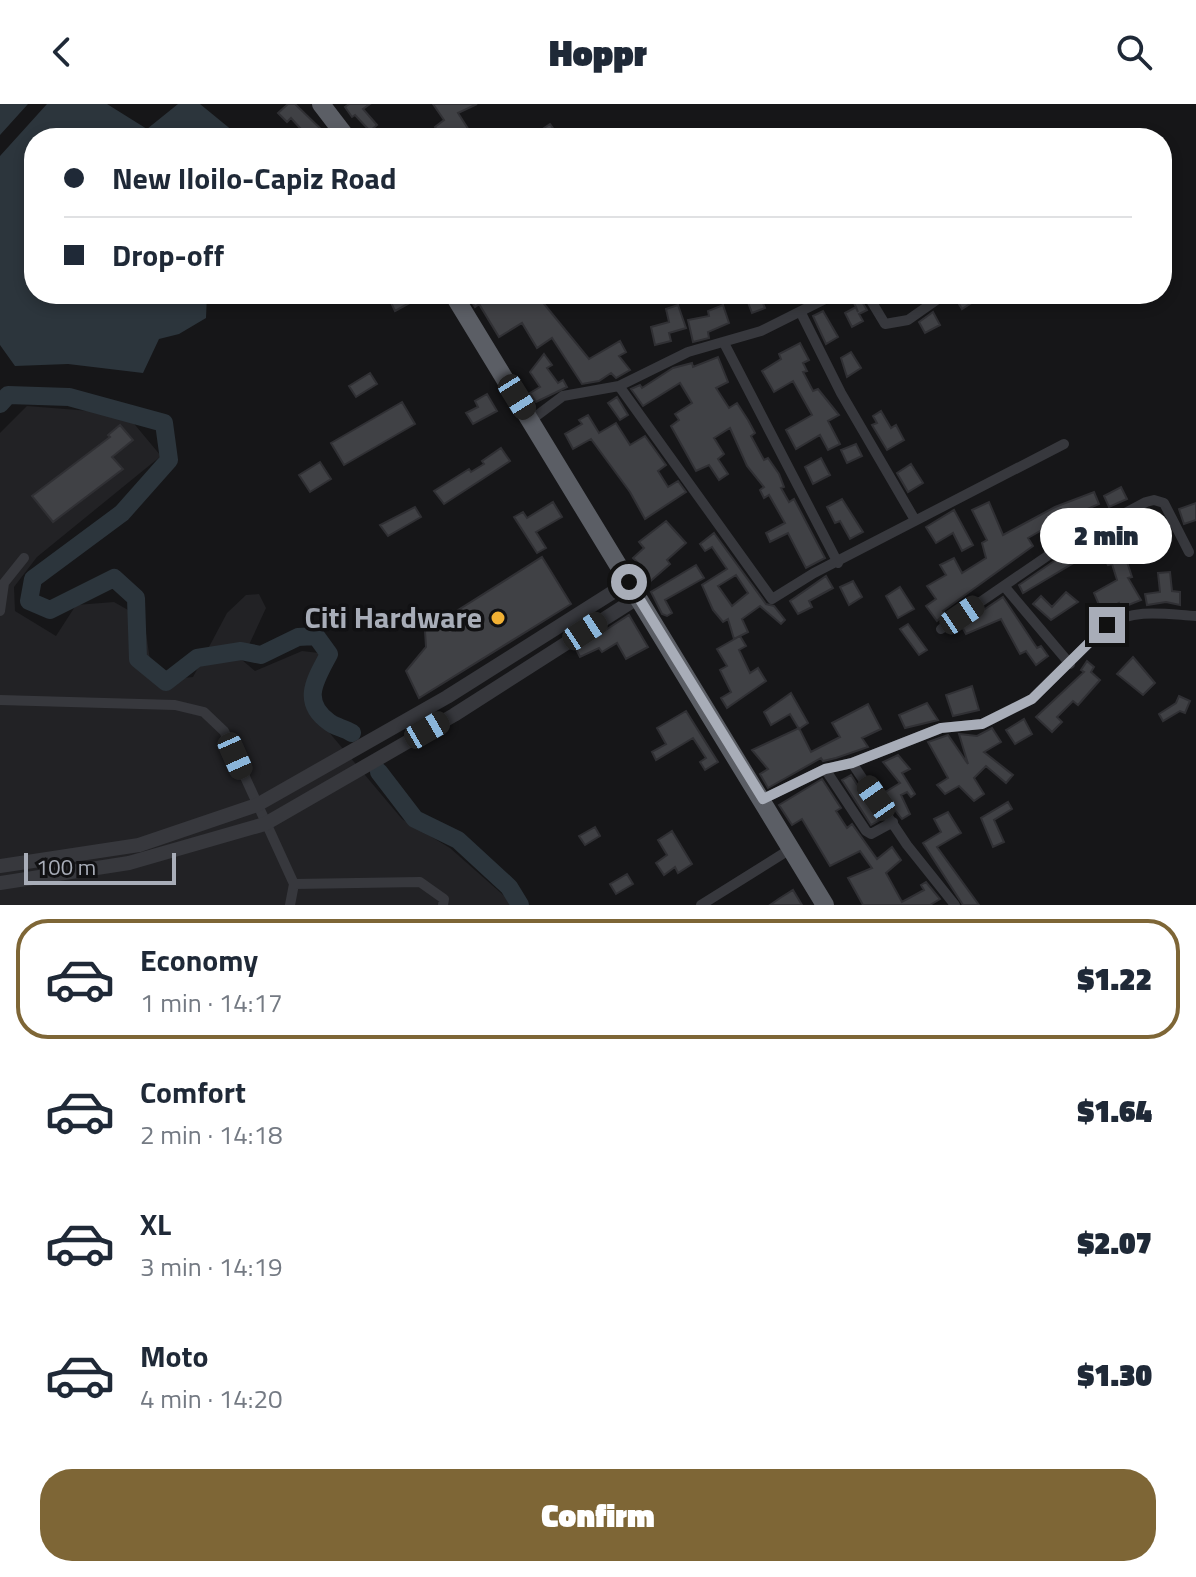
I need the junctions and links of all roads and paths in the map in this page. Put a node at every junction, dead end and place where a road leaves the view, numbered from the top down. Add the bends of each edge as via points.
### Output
1 (321, 104) edge
2 (339, 128) edge
3 (464, 304) edge
4 (817, 304) edge
5 (873, 304) edge
6 (931, 304) edge
7 (801, 313) junction
8 (724, 343) junction
9 (619, 386) junction
10 (531, 420) junction
11 (1064, 444) dead end
12 (915, 520) junction
13 (1189, 552) dead end
14 (24, 558) dead end
15 (838, 563) junction
16 (1004, 586) junction
17 (633, 590) junction
18 (0, 611) edge
19 (1196, 616) edge
20 (941, 629) dead end
21 (1070, 664) junction
22 (0, 700) edge
23 (852, 763) junction
24 (825, 769) junction
25 (763, 799) junction
26 (257, 805) junction
27 (893, 822) junction
28 (265, 824) junction
29 (792, 848) junction
30 (0, 866) edge
31 (0, 883) edge
32 (294, 884) junction
33 (290, 905) edge
34 (443, 905) edge
35 (701, 905) edge
36 (825, 905) edge
37 (955, 905) edge

1 - 2 highway
3 - 10 highway
4 - 7 street
5 - 6 street via 885,324 908,320
7 - 8 street
7 - 12 street
8 - 9 street via 688,352
8 - 15 street
9 - 10 street via 563,396
9 - 15 street via 772,599
10 - 17 highway
11 - 12 street
12 - 15 street
13 - 16 street via 1164,503 1154,500 1059,548
14 - 18 street via 4,583
16 - 20 street
16 - 21 street
17 - 25 highway
17 - 26 street
17 - 28 street via 454,715
19 - 21 street via 1137,612 1120,617
21 - 23 street via 1032,699 982,724 941,728
22 - 26 street via 175,705 204,712 224,731
23 - 24 street
23 - 27 street
24 - 25 street
24 - 27 street via 866,831 871,834
25 - 29 highway
26 - 28 street
26 - 30 street via 139,845
27 - 37 street
28 - 31 street via 129,863
28 - 32 street
29 - 35 street
29 - 36 highway
32 - 33 street
32 - 34 street via 420,882 444,899

